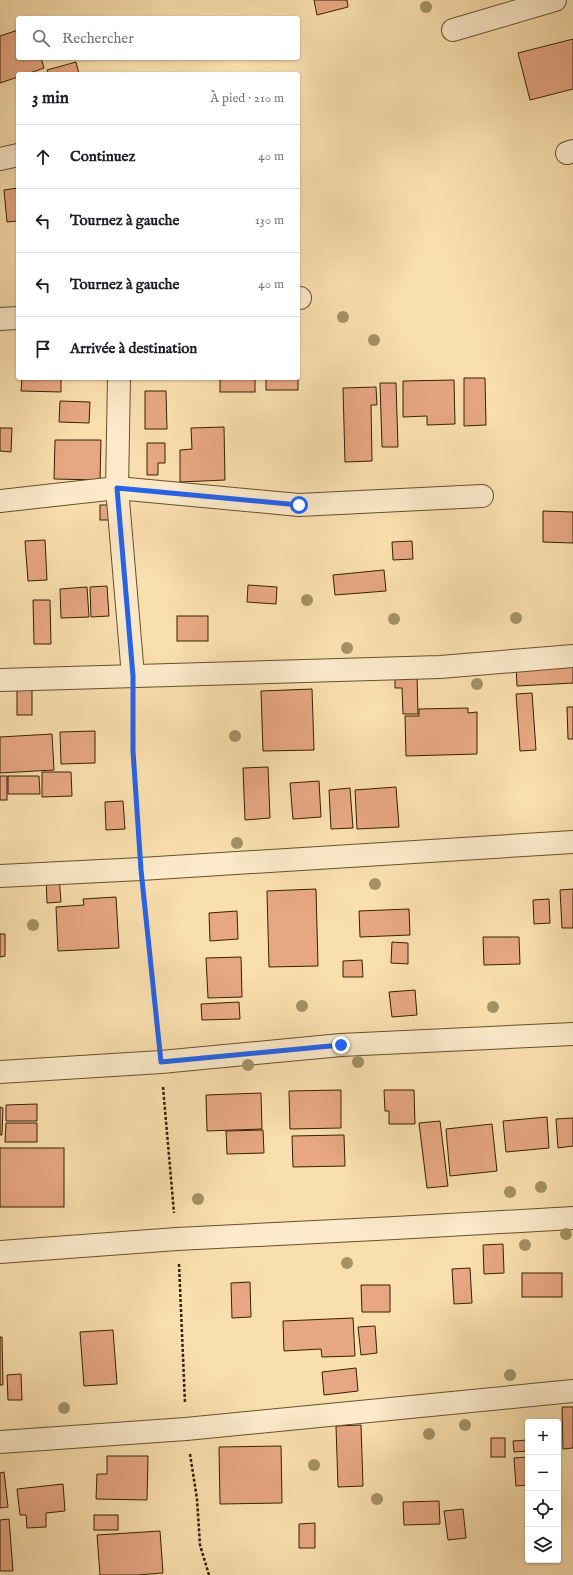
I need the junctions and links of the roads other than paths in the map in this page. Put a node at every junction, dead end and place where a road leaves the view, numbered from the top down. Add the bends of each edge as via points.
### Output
1 (555, 0) edge
2 (453, 30) dead end
3 (16, 155) edge
4 (0, 159) edge
5 (16, 318) edge
6 (0, 319) edge
7 (119, 380) edge
8 (117, 488) junction
9 (482, 496) dead end
10 (0, 501) edge
11 (573, 656) edge
12 (133, 676) junction
13 (0, 680) edge
14 (573, 842) edge
15 (0, 876) edge
16 (573, 1034) edge
17 (0, 1072) edge
18 (573, 1218) edge
19 (0, 1252) edge
20 (573, 1391) edge
21 (0, 1442) edge

1 - 2 street
3 - 4 street
5 - 6 street
7 - 8 street
8 - 9 street via 299,505
8 - 10 street
8 - 12 street
11 - 12 street via 440,667
12 - 13 street
14 - 15 street via 141,870
16 - 17 street via 341,1045 161,1062
18 - 19 street via 177,1239
20 - 21 street via 186,1429

